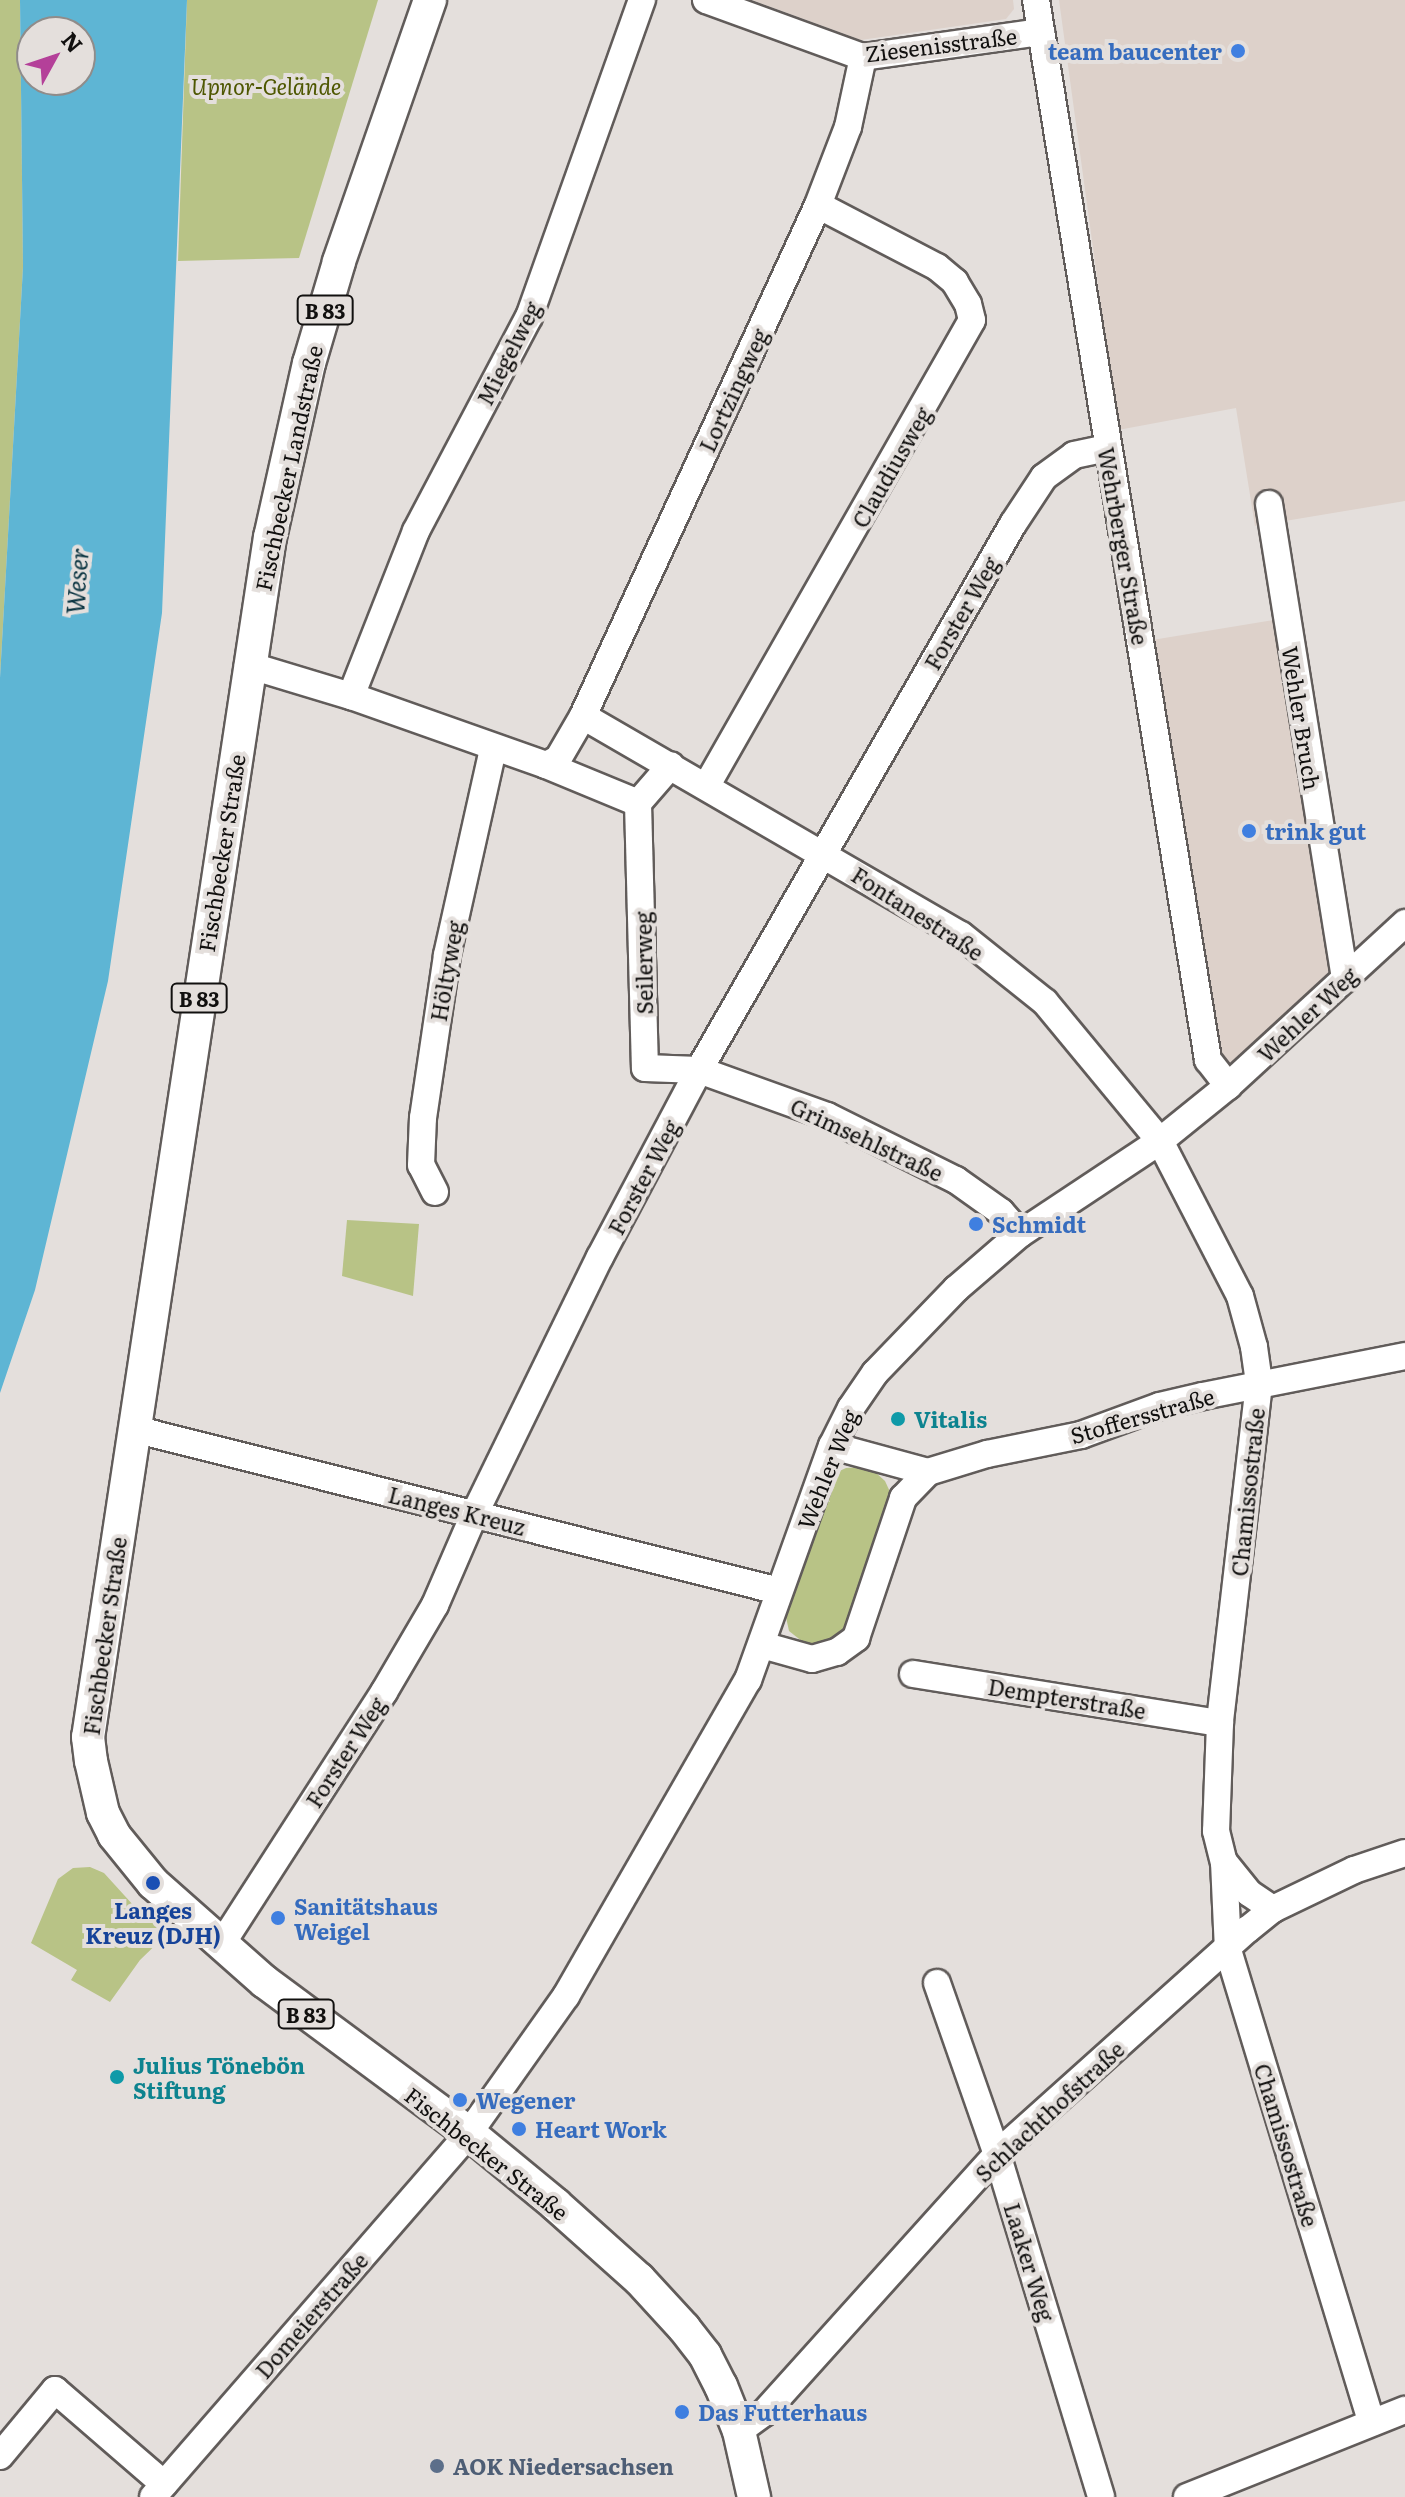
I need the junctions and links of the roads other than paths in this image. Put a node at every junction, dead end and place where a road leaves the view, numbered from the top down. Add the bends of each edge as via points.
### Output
1 (430, 0) edge
2 (642, 0) edge
3 (706, 0) edge
4 (1036, 0) edge
5 (1041, 32) junction
6 (863, 57) junction
7 (818, 205) junction
8 (1107, 448) junction
9 (1269, 504) dead end
10 (248, 665) junction
11 (351, 696) junction
12 (583, 716) junction
13 (493, 749) junction
14 (546, 765) junction
15 (671, 765) junction
16 (707, 785) junction
17 (638, 803) junction
18 (822, 852) junction
19 (1405, 923) edge
20 (1345, 979) junction
21 (699, 1070) junction
22 (1228, 1086) junction
23 (1160, 1141) junction
24 (435, 1192) dead end
25 (1020, 1234) junction
26 (1405, 1356) edge
27 (1259, 1384) junction
28 (134, 1429) junction
29 (832, 1446) junction
30 (928, 1472) junction
31 (474, 1515) junction
32 (779, 1591) junction
33 (762, 1645) junction
34 (913, 1674) dead end
35 (1220, 1723) junction
36 (1405, 1853) edge
37 (1224, 1862) junction
38 (1273, 1909) junction
39 (221, 1945) junction
40 (1228, 1950) junction
41 (937, 1983) dead end
42 (469, 2133) junction
43 (997, 2154) junction
44 (1405, 2410) edge
45 (1372, 2423) junction
46 (739, 2431) junction
47 (0, 2456) edge
48 (158, 2490) edge
49 (754, 2497) edge
50 (1101, 2497) edge
51 (1187, 2497) edge

1 - 10 main road, Fischbecker Landstraße / B 83 via 309,363
2 - 11 street, Miegelweg via 529,317 416,531
3 - 6 street, Ziesenisstraße
4 - 5 street, Wehrberger Straße
5 - 6 street, Ziesenisstraße
5 - 8 street, Wehrberger Straße
6 - 7 street, Lortzingweg via 848,127
7 - 12 street, Lortzingweg
7 - 16 street, Claudiusweg via 937,267 955,282 972,320
8 - 18 street, Forster Weg via 1074,455 1044,477
8 - 22 street, Wehrberger Straße via 1208,1060
9 - 20 street, Wehler Bruch
10 - 11 street
10 - 28 main road, Fischbecker Straße / B 83
11 - 13 street
12 - 14 street via 558,759
12 - 15 street, Fontanestraße
13 - 14 street
13 - 24 street, Höltyweg via 447,955 423,1118 421,1165
14 - 17 street
15 - 16 street, Fontanestraße
15 - 17 street
16 - 18 street, Fontanestraße
17 - 21 street, Seilerweg via 645,1068
18 - 21 street, Forster Weg
18 - 23 street, Fontanestraße via 961,935 1045,1002
19 - 20 street, Wehler Weg
20 - 22 street, Wehler Weg
21 - 25 street, Grimsehlstraße via 827,1116 956,1180 1001,1212
21 - 31 street, Forster Weg
22 - 23 street, Wehler Weg
23 - 25 street, Wehler Weg
23 - 27 street, Chamissostraße via 1240,1296
25 - 29 street, Wehler Weg via 956,1289 875,1373
26 - 27 street, Stoffersstraße
27 - 30 street, Stoffersstraße via 1160,1406 1081,1435
27 - 35 street, Chamissostraße
28 - 31 street, Langes Kreuz
28 - 39 main road, Fischbecker Straße / B 83 via 88,1737 95,1789 114,1835 131,1858
29 - 30 street
29 - 32 street, Wehler Weg
30 - 33 street via 903,1498 856,1638 837,1652 812,1659
31 - 32 street, Langes Kreuz
31 - 39 street, Forster Weg via 435,1605 384,1692
32 - 33 street, Wehler Weg
33 - 42 street, Wehler Weg via 730,1712 571,1989
34 - 35 street, Dempterstraße
35 - 37 street, Chamissostraße via 1216,1831
36 - 38 street, Schlachthofstraße via 1354,1870
37 - 38 street, Chamissostraße via 1249,1893
37 - 40 street, Chamissostraße
38 - 40 street, Schlachthofstraße
39 - 42 main road, Fischbecker Straße / B 83 via 395,2082
40 - 43 street, Schlachthofstraße
40 - 45 street, Chamissostraße
41 - 43 street, Laaker Weg
42 - 46 main road, Fischbecker Straße / B 83 via 639,2279 684,2328 716,2375
42 - 48 street, Domeierstraße
43 - 46 street, Schlachthofstraße via 764,2413
43 - 50 street, Laaker Weg
44 - 45 street
45 - 51 street
46 - 49 main road, B 83
47 - 48 street via 55,2390

